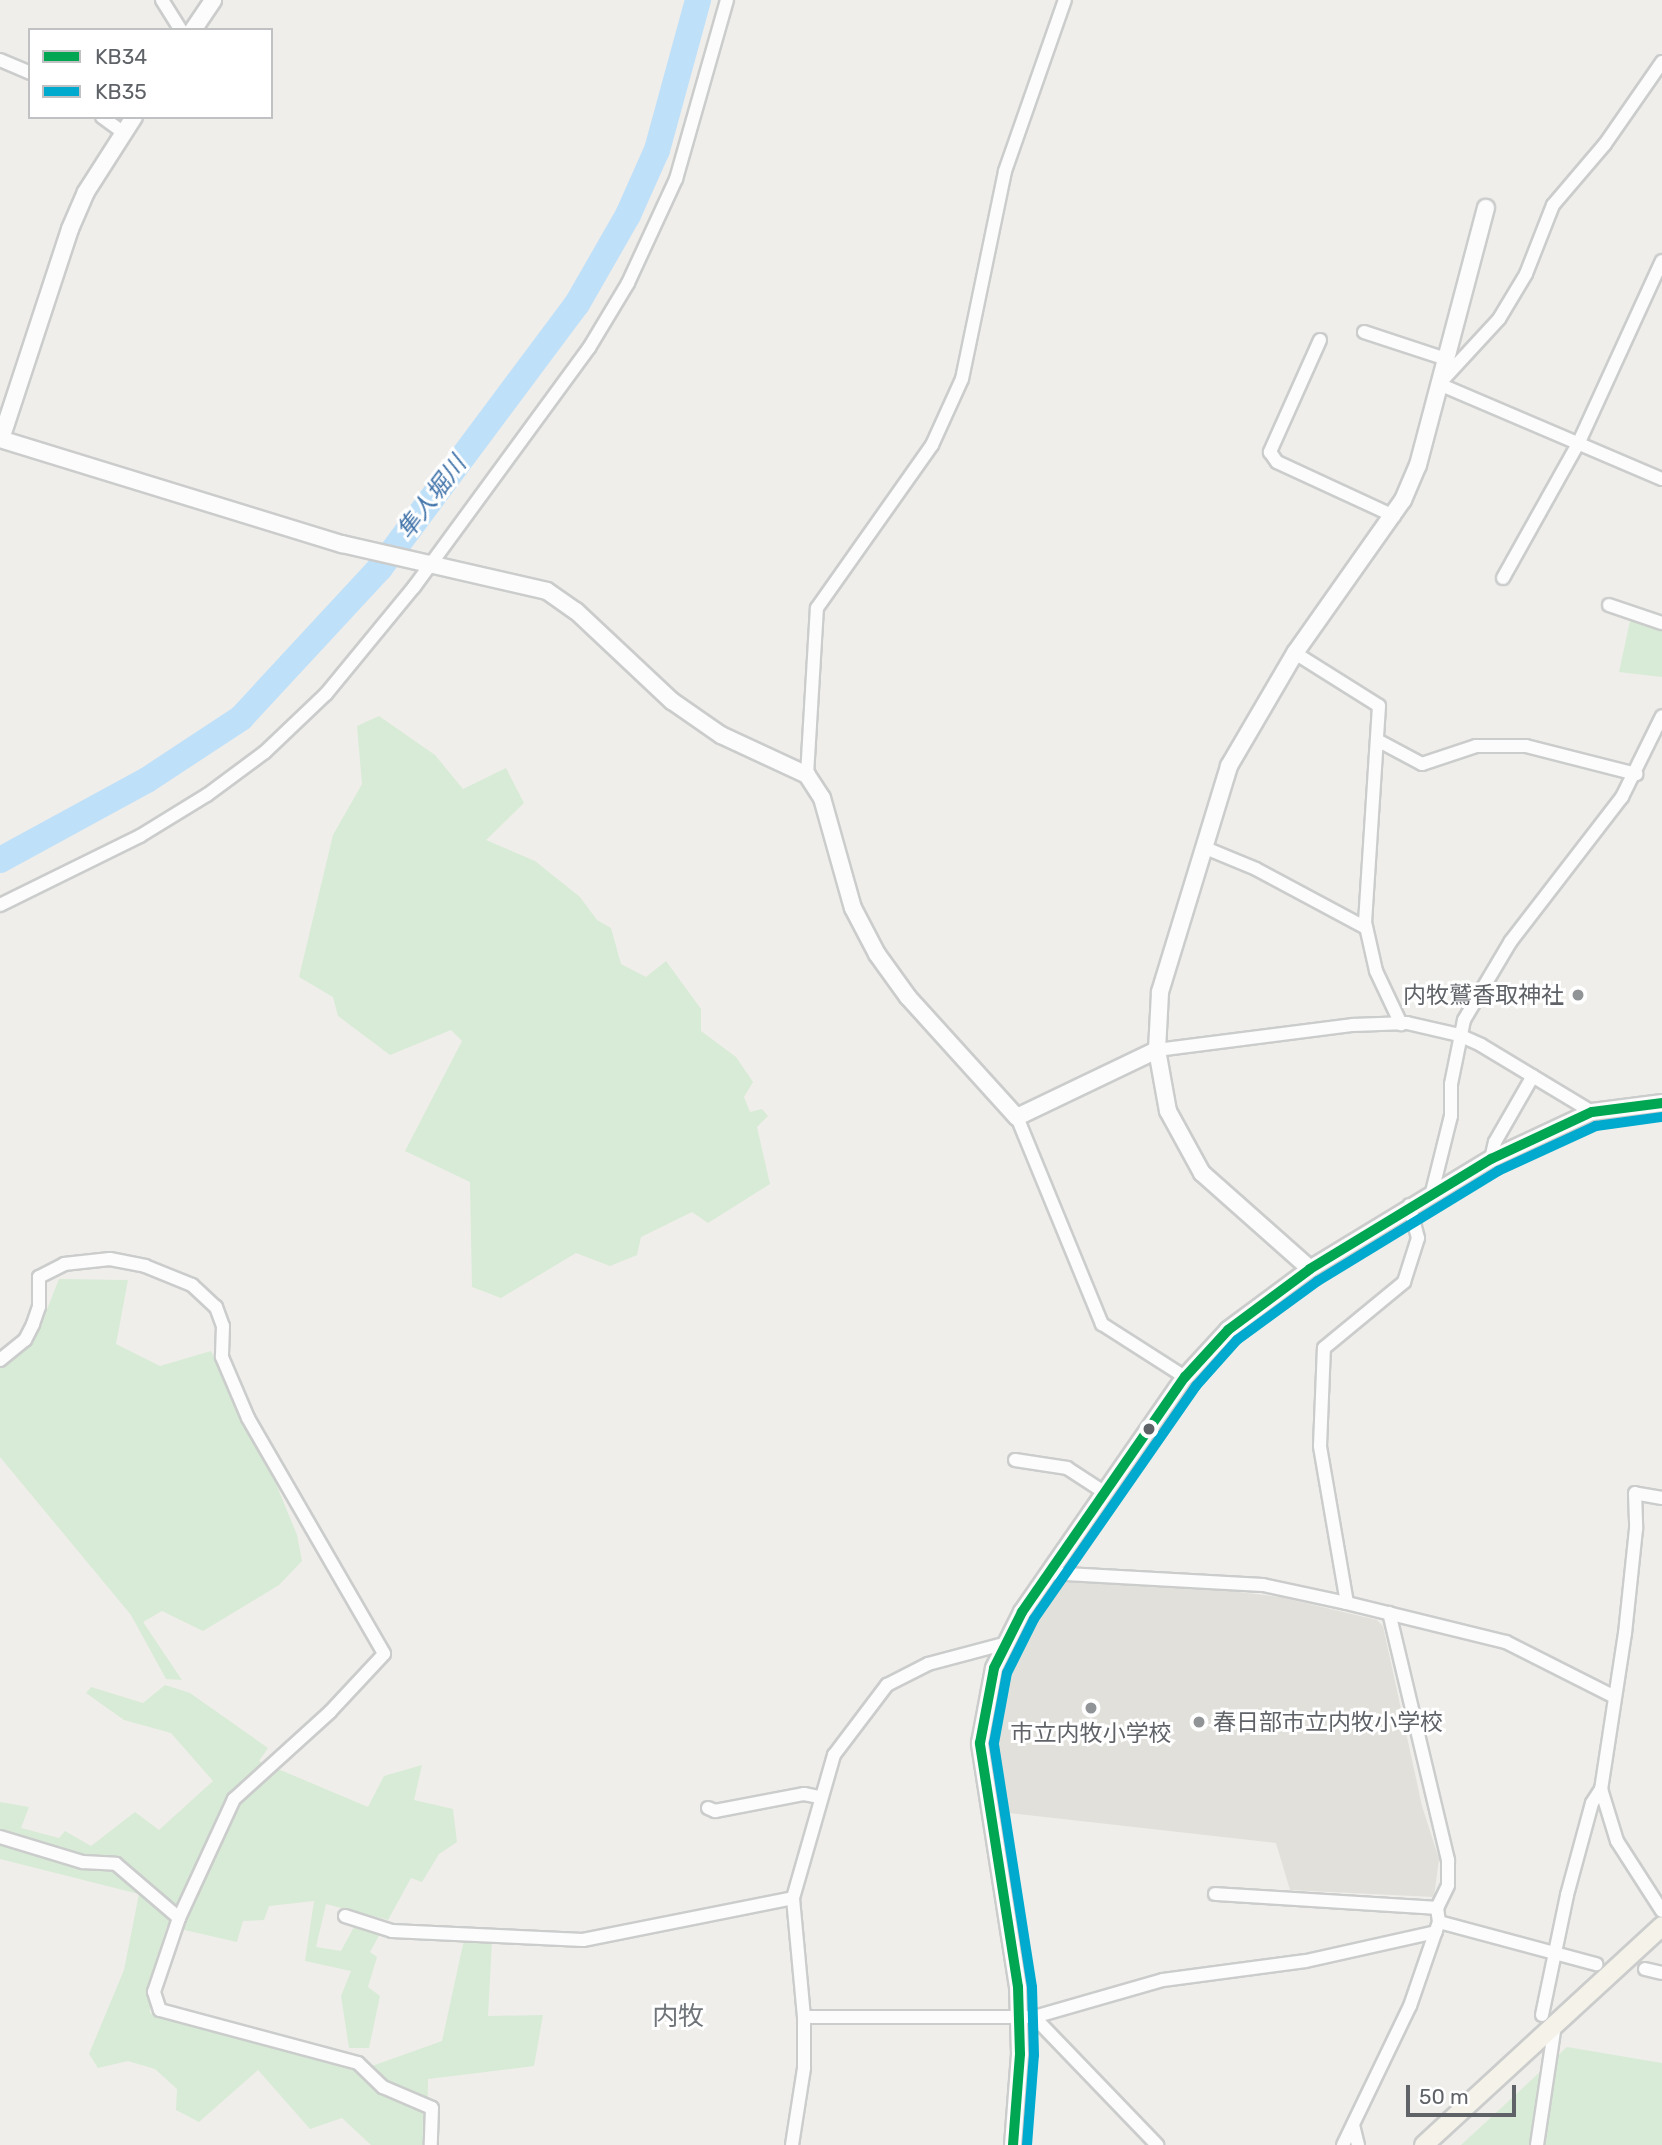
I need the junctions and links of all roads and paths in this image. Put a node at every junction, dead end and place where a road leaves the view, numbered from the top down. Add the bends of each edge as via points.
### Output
1 (162, 0) edge
2 (213, 0) edge
3 (727, 0) edge
4 (1065, 0) edge
5 (180, 28) edge
6 (194, 28) edge
7 (0, 60) edge
8 (1662, 62) edge
9 (28, 72) edge
10 (105, 119) edge
11 (133, 119) edge
12 (124, 132) junction
13 (1486, 208) dead end
14 (1662, 261) edge
15 (1364, 332) dead end
16 (1320, 340) dead end
17 (1446, 359) junction
18 (1439, 384) junction
19 (1, 439) edge
20 (1579, 442) junction
21 (1660, 473) edge
22 (1394, 516) junction
23 (430, 561) junction
24 (1503, 578) dead end
25 (1609, 606) dead end
26 (1662, 623) edge
27 (1295, 653) junction
28 (1662, 716) edge
29 (1377, 740) junction
30 (1636, 774) junction
31 (807, 775) junction
32 (1203, 847) junction
33 (0, 905) edge
34 (1366, 928) junction
35 (1401, 1024) junction
36 (1459, 1035) junction
37 (1157, 1050) junction
38 (1533, 1076) junction
39 (1662, 1103) edge
40 (1592, 1112) junction
41 (1017, 1117) junction
42 (1491, 1158) junction
43 (1432, 1192) junction
44 (1409, 1205) junction
45 (1310, 1269) junction
46 (0, 1360) edge
47 (1185, 1377) junction
48 (1015, 1460) dead end
49 (1104, 1492) junction
50 (1662, 1498) edge
51 (1048, 1573) junction
52 (1347, 1603) junction
53 (1389, 1614) junction
54 (1003, 1644) junction
55 (1613, 1696) junction
56 (1601, 1789) junction
57 (820, 1797) junction
58 (708, 1808) dead end
59 (0, 1837) edge
60 (1215, 1894) dead end
61 (793, 1898) junction
62 (1437, 1908) junction
63 (1662, 1910) edge
64 (345, 1916) dead end
65 (179, 1918) junction
66 (1662, 1926) edge
67 (1438, 1927) junction
68 (1555, 1956) junction
69 (1596, 1964) dead end
70 (1646, 1969) dead end
71 (1662, 1973) edge
72 (804, 2017) junction
73 (1027, 2017) junction
74 (1549, 2020) junction
75 (1353, 2125) junction
76 (431, 2145) edge
77 (792, 2145) edge
78 (1013, 2145) edge
79 (1157, 2145) edge
80 (1343, 2145) edge
81 (1358, 2145) edge
82 (1424, 2145) edge
83 (1537, 2145) edge

1 - 5 street
2 - 6 street
3 - 23 street via 676,179 628,283 589,348
4 - 31 street via 1005,171 962,379 932,445 817,608
7 - 9 street
8 - 18 street via 1605,144 1553,205 1526,274 1499,319
10 - 12 street
11 - 12 street
12 - 19 street via 86,192 70,229
13 - 17 street
14 - 20 street
15 - 17 street
16 - 22 street via 1270,452 1277,462
17 - 18 street
18 - 20 street
18 - 22 street via 1418,465
19 - 23 street via 341,544
20 - 21 street
20 - 24 street
22 - 27 street
23 - 31 street via 547,591 576,611 672,701 721,735
23 - 33 street via 326,694 265,752 208,795 140,836
25 - 26 street
27 - 29 street via 1379,706
27 - 32 street via 1229,766
28 - 30 street
29 - 30 street via 1422,764 1476,746 1526,746
29 - 34 street via 1365,881
30 - 36 street via 1511,941
31 - 41 street via 822,797 853,908 877,954 908,997
32 - 34 street via 1256,869
32 - 37 street via 1160,992
34 - 35 street via 1377,971
35 - 36 street
35 - 37 street via 1353,1025
36 - 38 street
36 - 43 street via 1451,1116
37 - 41 street
37 - 45 street via 1168,1111 1202,1173
38 - 40 street
38 - 42 street via 1495,1142
39 - 40 street
40 - 42 street
41 - 47 street via 1102,1324
42 - 43 street
43 - 44 street
44 - 45 street
44 - 52 street via 1418,1238 1404,1282 1324,1348 1320,1446
45 - 47 street via 1228,1330
46 - 65 street via 25,1340 39,1307 39,1277 54,1267 88,1259 128,1262 170,1274 206,1294 221,1316 222,1357 248,1418 384,1654 330,1712 234,1799
47 - 49 street
48 - 49 street via 1067,1468
49 - 51 street
50 - 55 street via 1636,1493 1625,1633
51 - 52 street via 1250,1584
51 - 54 street
52 - 53 street
53 - 55 street via 1506,1642
53 - 62 street via 1448,1860 1448,1885
54 - 57 street via 928,1664 887,1685 834,1755
54 - 73 street via 985,1702 981,1752
55 - 56 street
56 - 63 street via 1617,1841
56 - 68 street via 1583,1836
57 - 58 street via 804,1794 715,1811
57 - 61 street
59 - 65 street via 83,1862 116,1864
60 - 62 street
61 - 64 street via 583,1940 392,1931
61 - 72 street
62 - 67 street
65 - 76 street via 154,1992 160,2010 358,2063 383,2087 432,2109
66 - 74 main road
67 - 68 street
67 - 73 street via 1306,1961 1163,1980
67 - 75 street via 1410,2006
68 - 69 street
68 - 74 street
70 - 71 street
72 - 73 street
72 - 77 street via 804,2068
73 - 78 street
73 - 79 street
74 - 82 main road
74 - 83 street
75 - 80 street
75 - 81 street

